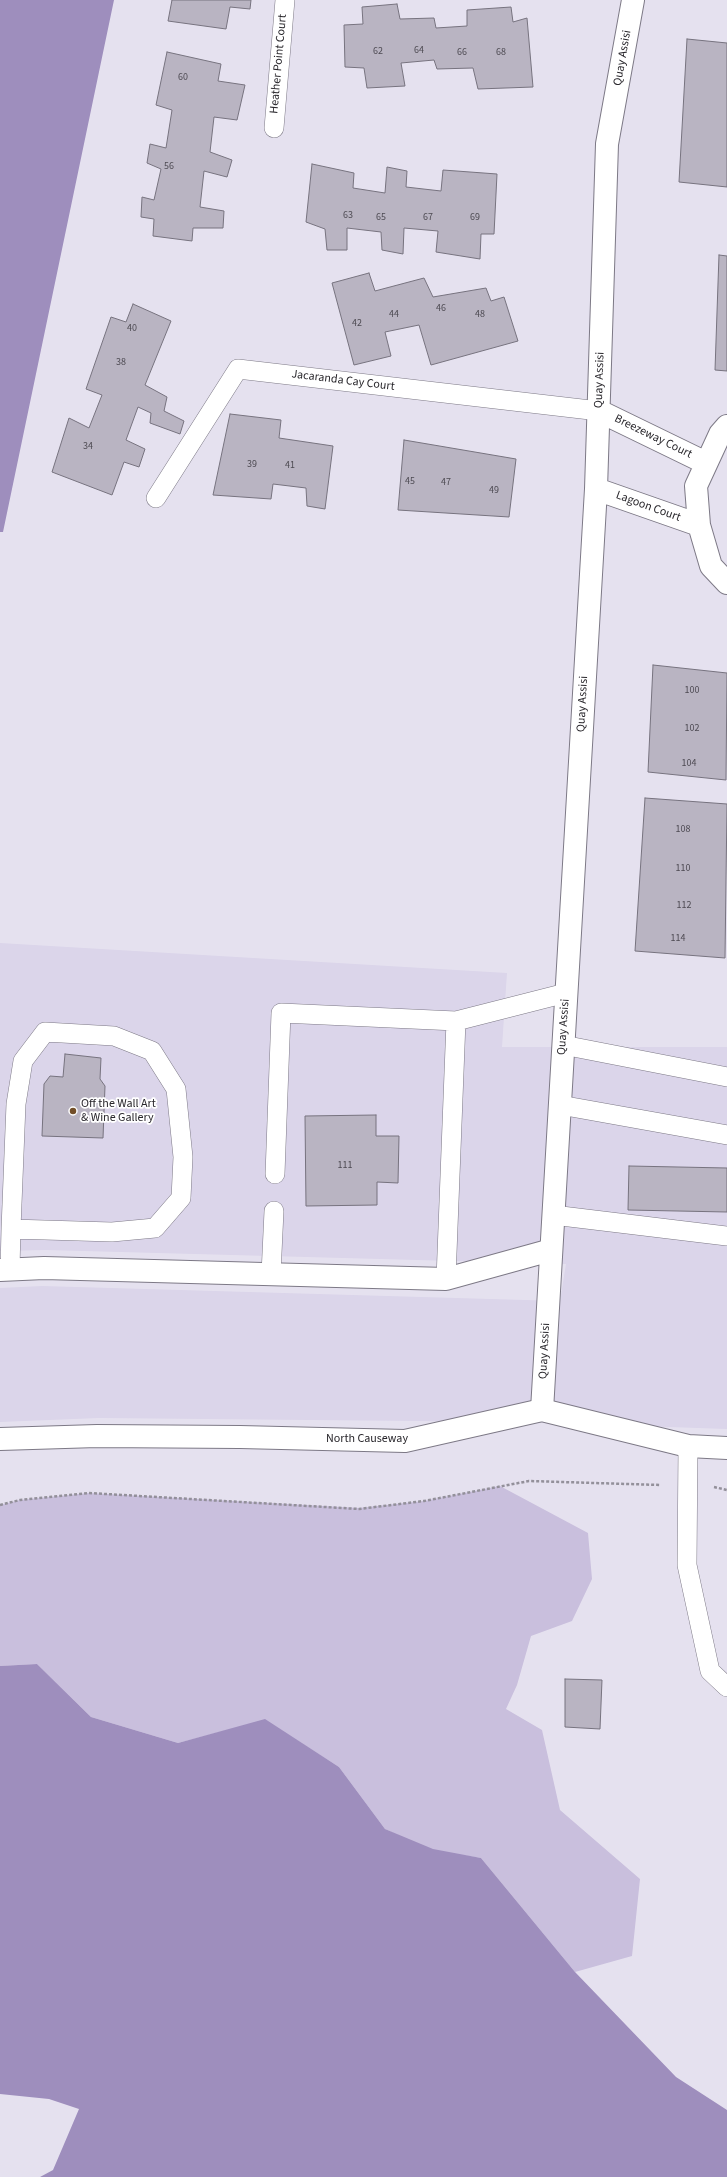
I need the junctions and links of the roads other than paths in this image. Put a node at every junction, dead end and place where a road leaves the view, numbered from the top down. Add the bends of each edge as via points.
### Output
1 (285, 0) edge
2 (633, 0) edge
3 (274, 128) dead end
4 (599, 411) junction
5 (727, 426) edge
6 (706, 463) junction
7 (696, 486) joint
8 (596, 489) junction
9 (156, 498) dead end
10 (699, 525) junction
11 (727, 582) edge
12 (566, 993) junction
13 (456, 1021) junction
14 (563, 1045) junction
15 (727, 1077) edge
16 (560, 1105) junction
17 (727, 1135) edge
18 (275, 1174) dead end
19 (274, 1211) dead end
20 (553, 1215) junction
21 (11, 1229) junction
22 (727, 1236) edge
23 (551, 1250) junction
24 (5, 1269) edge
25 (271, 1274) junction
26 (446, 1279) junction
27 (542, 1410) junction
28 (0, 1439) edge
29 (688, 1446) junction
30 (727, 1448) edge
31 (727, 1687) edge

1 - 3 lane, Heather Point Court
2 - 4 street, Quay Assisi via 607,144
4 - 6 street, Breezeway Court
4 - 8 street, Quay Assisi
4 - 9 lane, Jacaranda Cay Court via 238,369
5 - 6 street, Breezeway Court via 720,434
6 - 7 street, Breezeway Court
7 - 10 street, Lagoon Court
8 - 10 street, Lagoon Court
8 - 12 street, Quay Assisi
10 - 11 street, Lagoon Court via 711,566
12 - 13 lane
12 - 14 street, Quay Assisi
13 - 18 lane via 281,1014
13 - 26 lane
14 - 15 lane
14 - 16 street, Quay Assisi
16 - 17 lane
16 - 20 street, Quay Assisi
19 - 25 lane
20 - 22 lane
20 - 23 street, Quay Assisi
21 - 21 lane via 16,1104 23,1061 44,1032 114,1036 152,1051 176,1090 183,1157 181,1198 155,1228 112,1232
21 - 24 lane
23 - 26 street
23 - 27 street, Quay Assisi
24 - 25 street
25 - 26 street
27 - 28 street, North Causeway via 404,1441 160,1436
27 - 29 street, North Causeway
29 - 30 street, North Causeway
29 - 31 lane via 686,1565 710,1671

